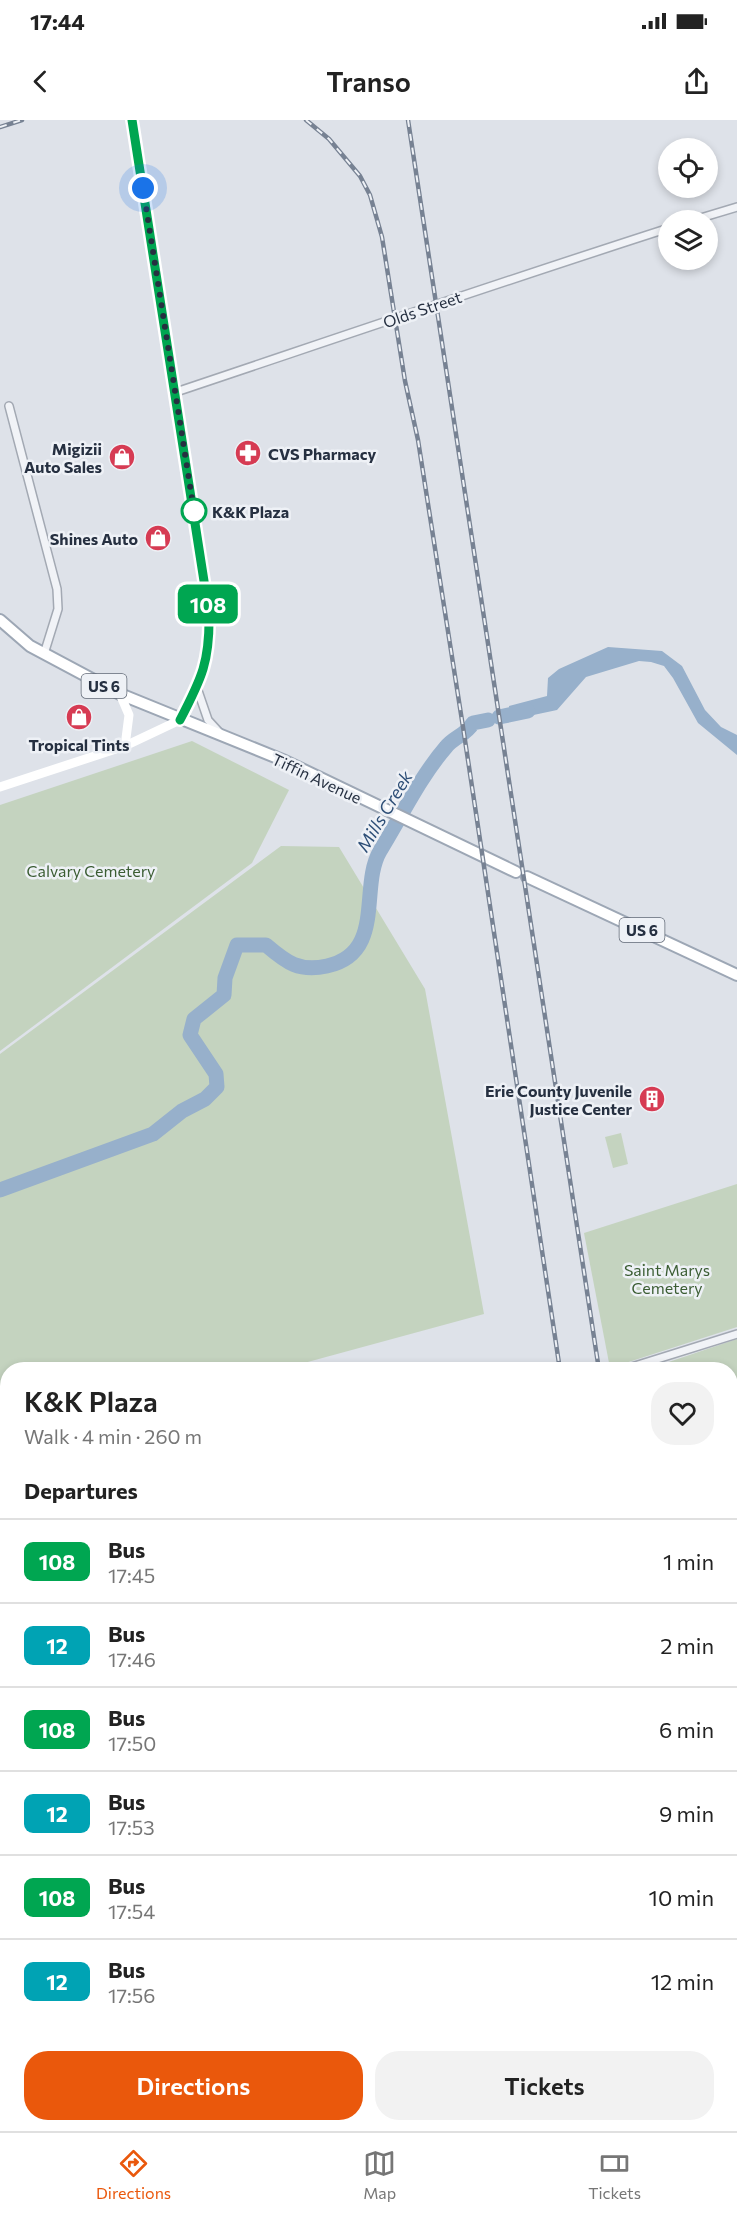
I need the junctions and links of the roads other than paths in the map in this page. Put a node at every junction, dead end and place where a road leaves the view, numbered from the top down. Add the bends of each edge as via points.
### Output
1 (132, 120) edge
2 (737, 207) edge
3 (718, 213) edge
4 (658, 232) edge
5 (176, 392) junction
6 (9, 406) dead end
7 (0, 620) edge
8 (44, 654) junction
9 (197, 688) junction
10 (120, 694) junction
11 (180, 720) junction
12 (225, 738) junction
13 (125, 746) junction
14 (0, 787) edge
15 (516, 872) dead end
16 (527, 877) dead end
17 (737, 975) edge
18 (737, 1334) edge
19 (648, 1362) edge

1 - 5 street
2 - 3 street
4 - 5 street, Olds Street
5 - 9 street via 209,613 210,646
6 - 8 street via 57,589 58,609
7 - 8 main road, US 6
8 - 10 main road, US 6
9 - 11 street
9 - 12 street via 208,720
10 - 11 main road, US 6
10 - 13 main road via 129,715
11 - 12 main road, Tiffin Avenue / US 6
11 - 13 main road
12 - 15 main road, Tiffin Avenue / US 6 via 285,761
13 - 14 main road
16 - 17 main road, US 6
18 - 19 street

